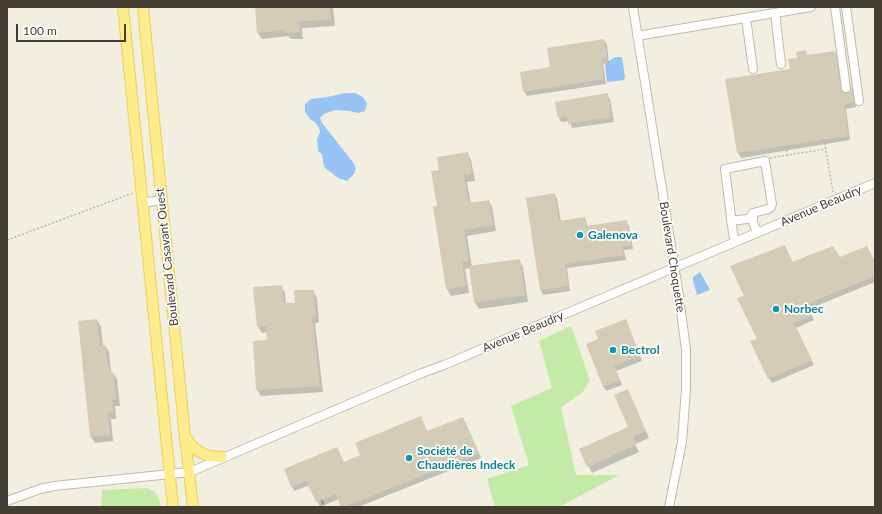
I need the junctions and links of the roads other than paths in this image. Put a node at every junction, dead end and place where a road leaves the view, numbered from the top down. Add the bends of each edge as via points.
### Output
1 (123, 7) edge
2 (143, 7) edge
3 (633, 7) edge
4 (811, 7) edge
5 (835, 7) edge
6 (846, 7) edge
7 (775, 13) junction
8 (746, 18) junction
9 (637, 36) junction
10 (781, 64) dead end
11 (753, 68) dead end
12 (846, 88) dead end
13 (859, 101) dead end
14 (875, 184) edge
15 (162, 200) junction
16 (142, 203) junction
17 (753, 213) junction
18 (731, 221) junction
19 (758, 233) junction
20 (736, 242) junction
21 (674, 268) junction
22 (185, 437) junction
23 (222, 457) junction
24 (190, 472) junction
25 (169, 473) junction
26 (7, 501) edge
27 (172, 507) edge
28 (193, 507) edge
29 (669, 507) edge

1 - 16 main road, Boulevard Casavant Ouest
2 - 15 main road, Boulevard Casavant Ouest
3 - 9 street, Boulevard Choquette
4 - 7 street
5 - 12 street
6 - 13 street
7 - 8 street
7 - 10 street
8 - 9 street
8 - 11 street
9 - 21 street, Boulevard Choquette
14 - 19 street, Avenue Beaudry
15 - 16 street
15 - 22 main road, Boulevard Casavant Ouest
16 - 25 main road, Boulevard Casavant Ouest
17 - 18 street via 746,219
17 - 18 street via 768,209 772,204 766,161 725,169
17 - 19 street via 753,222
18 - 20 street
19 - 20 street, Avenue Beaudry
20 - 21 street, Avenue Beaudry
21 - 23 street, Avenue Beaudry
21 - 29 street, Boulevard Choquette via 686,350 686,389 682,442
22 - 23 main road via 202,453
22 - 24 main road, Boulevard Casavant Ouest
23 - 24 street, Avenue Beaudry
24 - 25 street, Avenue Beaudry
24 - 28 main road, Boulevard Casavant Ouest
25 - 26 street, Avenue Beaudry via 54,486
25 - 27 main road, Boulevard Casavant Ouest

